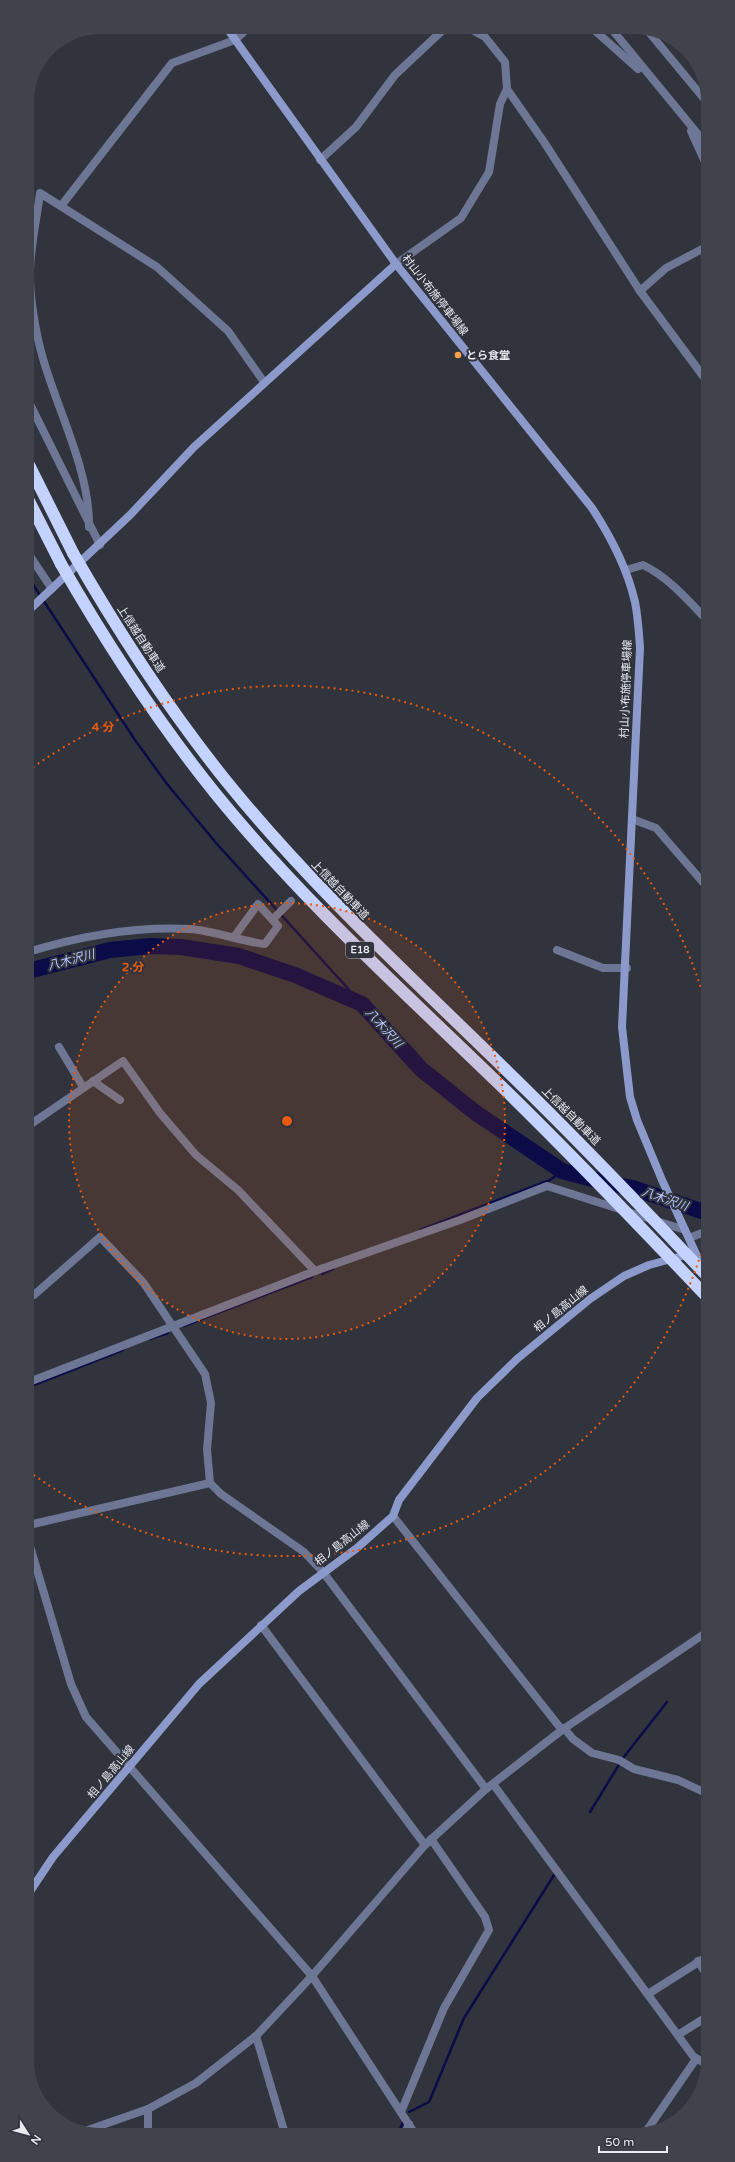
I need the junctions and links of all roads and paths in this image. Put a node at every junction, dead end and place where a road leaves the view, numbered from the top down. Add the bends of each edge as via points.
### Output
1 (231, 34) edge
2 (241, 34) edge
3 (439, 34) edge
4 (480, 34) edge
5 (599, 34) edge
6 (615, 34) edge
7 (653, 37) edge
8 (235, 40) junction
9 (651, 80) junction
10 (507, 89) junction
11 (700, 94) edge
12 (688, 123) junction
13 (701, 138) edge
14 (701, 153) edge
15 (320, 160) junction
16 (61, 206) junction
17 (34, 243) edge
18 (701, 250) edge
19 (396, 264) junction
20 (640, 291) junction
21 (34, 303) edge
22 (701, 373) edge
23 (264, 382) junction
24 (34, 411) edge
25 (34, 475) edge
26 (34, 511) edge
27 (89, 527) junction
28 (100, 545) junction
29 (34, 563) edge
30 (626, 570) junction
31 (50, 591) junction
32 (34, 605) edge
33 (701, 614) edge
34 (632, 819) junction
35 (701, 881) edge
36 (291, 901) dead end
37 (273, 919) junction
38 (234, 937) junction
39 (34, 950) edge
40 (557, 950) dead end
41 (627, 968) junction
42 (59, 1047) dead end
43 (93, 1081) junction
44 (83, 1087) junction
45 (120, 1100) dead end
46 (34, 1122) edge
47 (684, 1228) junction
48 (701, 1234) edge
49 (689, 1238) junction
50 (695, 1253) junction
51 (701, 1264) edge
52 (701, 1270) edge
53 (315, 1271) junction
54 (701, 1291) edge
55 (34, 1295) edge
56 (174, 1326) junction
57 (34, 1380) edge
58 (210, 1483) junction
59 (393, 1516) junction
60 (34, 1524) edge
61 (34, 1560) edge
62 (323, 1572) junction
63 (261, 1625) junction
64 (701, 1637) edge
65 (563, 1729) junction
66 (130, 1766) junction
67 (490, 1787) junction
68 (701, 1791) edge
69 (431, 1839) junction
70 (425, 1845) junction
71 (34, 1886) edge
72 (701, 1960) edge
73 (698, 1961) junction
74 (701, 1966) edge
75 (312, 1976) junction
76 (648, 1994) junction
77 (701, 2020) edge
78 (678, 2035) junction
79 (256, 2036) junction
80 (696, 2059) junction
81 (701, 2062) edge
82 (148, 2109) junction
83 (401, 2112) junction
84 (409, 2124) junction
85 (651, 2126) edge
86 (94, 2128) edge
87 (148, 2128) edge
88 (283, 2128) edge
89 (407, 2128) edge
90 (411, 2128) edge

1 - 8 main road, 村山小布施停車場線
2 - 8 street
3 - 15 street via 395,75 356,127
4 - 10 street via 505,62
5 - 9 street
6 - 9 street
7 - 11 street
8 - 15 main road, 村山小布施停車場線
8 - 16 street via 172,63
9 - 12 street
10 - 19 street via 500,104 489,172 461,218
10 - 20 street
12 - 13 street
12 - 14 street
15 - 19 main road, 村山小布施停車場線
16 - 17 street via 40,193
16 - 23 street via 157,267 228,331
18 - 20 street via 666,268
19 - 23 main road
19 - 30 main road, 村山小布施停車場線 via 592,508 610,535
20 - 22 street
21 - 27 street via 42,356 90,508
23 - 28 main road via 194,447
24 - 27 street
25 - 52 highway, 上信越自動車道 / E18, bridge via 73,553 121,633 172,709 227,782 288,853 356,925 551,1114
26 - 54 highway, E18, bridge via 61,564 108,643 159,718 215,792 250,833 331,921 536,1120
27 - 28 street
28 - 31 main road
29 - 31 street
30 - 33 street via 643,565 651,568
30 - 34 main road, 村山小布施停車場線 via 635,603 640,648
31 - 32 main road
34 - 35 street via 656,828
34 - 41 main road, 村山小布施停車場線
36 - 37 street
37 - 38 street via 258,904
37 - 38 street via 278,926 265,944
38 - 39 street via 191,929 139,930 92,936
40 - 41 street via 603,968
41 - 47 main road, 村山小布施停車場線 via 622,1027 630,1097 650,1154
42 - 44 street
43 - 44 street
43 - 45 street
43 - 53 street via 123,1061 160,1113 196,1154 238,1190
44 - 46 street
47 - 49 main road, 村山小布施停車場線
47 - 53 street via 547,1186
48 - 49 street
49 - 50 main road, 村山小布施停車場線
50 - 51 main road, 村山小布施停車場線
50 - 59 main road, 相ノ島高山線 via 649,1265 624,1276 590,1299 517,1359 477,1398 399,1500
53 - 56 street
55 - 56 street via 100,1237 143,1282
56 - 57 street
56 - 58 street via 205,1374 212,1403 207,1449
58 - 60 street
58 - 62 street via 221,1494 304,1552
59 - 62 main road, 相ノ島高山線 via 357,1548
59 - 65 street
61 - 66 street via 71,1684 86,1717
62 - 63 main road, 相ノ島高山線
62 - 67 street
63 - 66 main road, 相ノ島高山線 via 199,1684
63 - 70 street
64 - 65 street
65 - 67 street
65 - 68 street via 592,1753 621,1761 634,1769 678,1780
66 - 71 main road, 相ノ島高山線 via 53,1857
66 - 75 street
67 - 69 street
67 - 76 street
69 - 70 street
69 - 83 street via 485,1917 489,1930 444,2008
70 - 75 street
72 - 73 street
73 - 74 street
73 - 76 street
75 - 79 street
75 - 83 street
76 - 78 street
77 - 78 street
78 - 80 street
79 - 82 street via 196,2083
79 - 88 street
80 - 81 street
80 - 85 street
82 - 86 street
82 - 87 street
83 - 84 street
84 - 89 street
84 - 90 street

